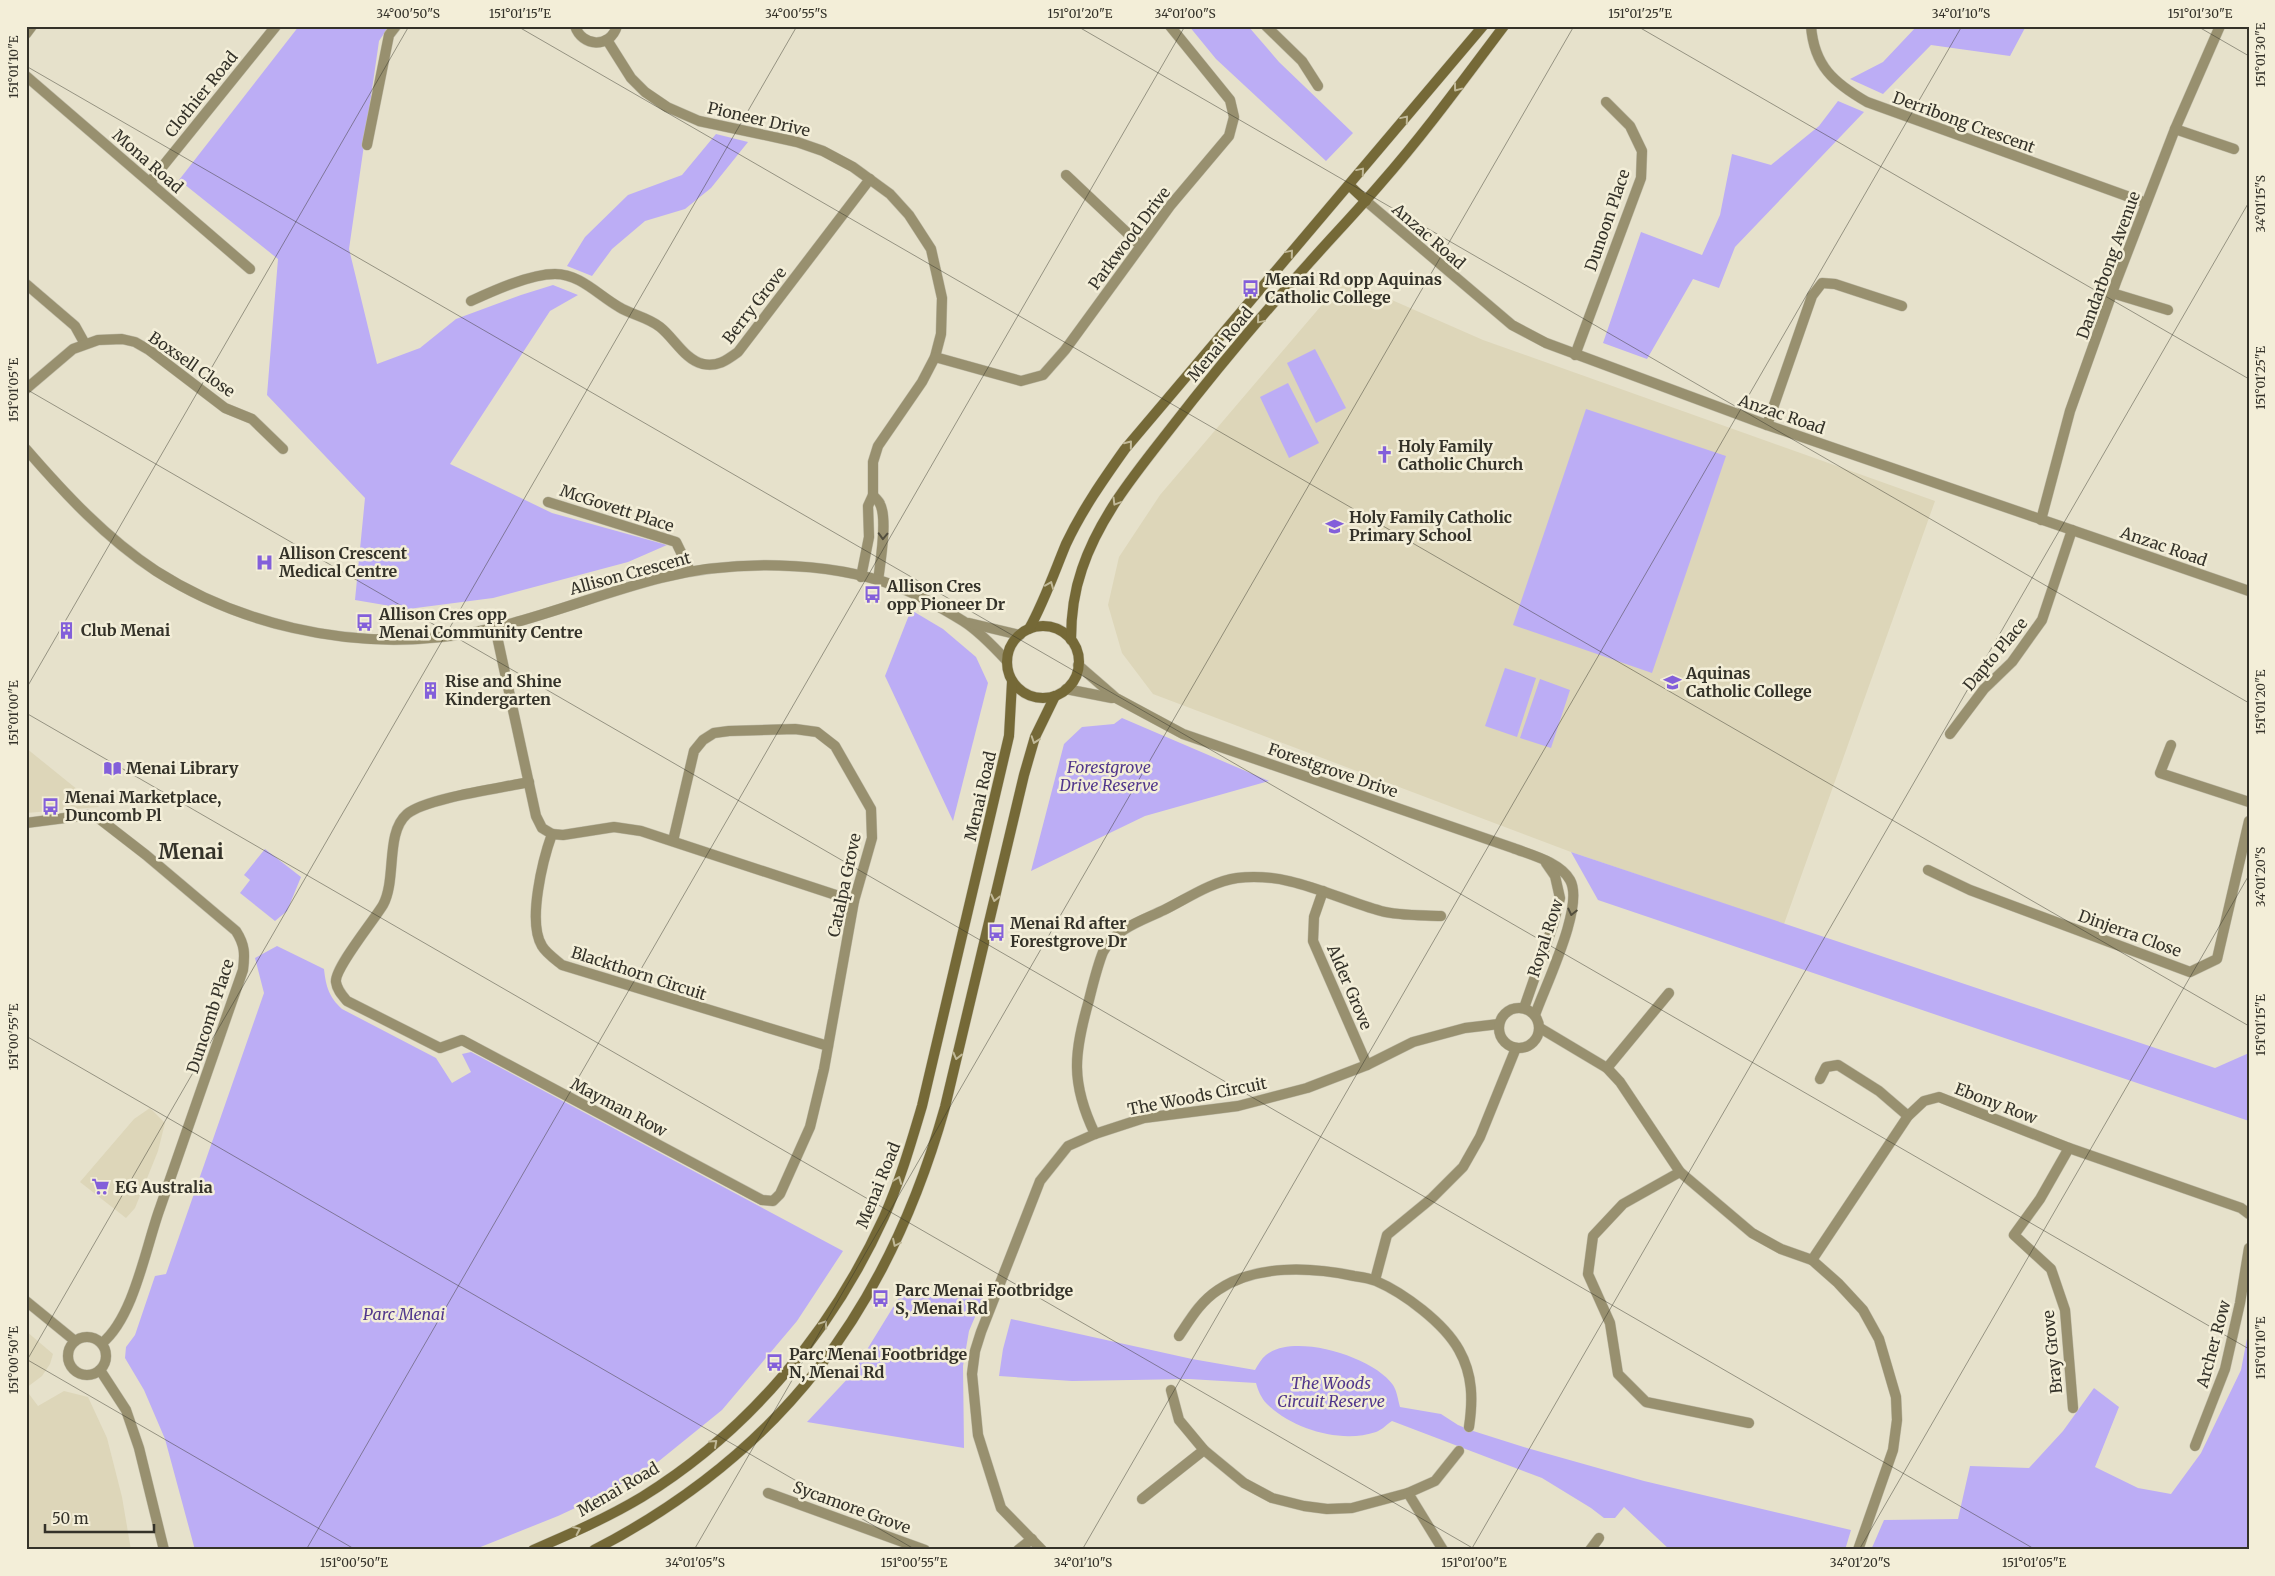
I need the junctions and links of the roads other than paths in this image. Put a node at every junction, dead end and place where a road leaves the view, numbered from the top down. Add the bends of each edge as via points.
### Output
1 (32, 26) edge
2 (276, 26) edge
3 (396, 26) edge
4 (575, 26) edge
5 (616, 26) edge
6 (1170, 26) edge
7 (1266, 26) edge
8 (1483, 26) edge
9 (1504, 26) edge
10 (1811, 26) edge
11 (2220, 26) edge
12 (26, 34) edge
13 (607, 40) junction
14 (26, 76) edge
15 (1318, 86) dead end
16 (1606, 102) dead end
17 (2175, 129) junction
18 (368, 145) dead end
19 (2234, 149) dead end
20 (1066, 175) dead end
21 (870, 179) junction
22 (150, 182) junction
23 (1349, 185) junction
24 (1366, 201) junction
25 (2146, 203) junction
26 (1140, 245) junction
27 (250, 269) dead end
28 (26, 284) edge
29 (2112, 292) junction
30 (471, 301) dead end
31 (1902, 306) dead end
32 (2168, 310) dead end
33 (85, 344) junction
34 (1575, 355) junction
35 (935, 357) junction
36 (26, 389) edge
37 (1768, 425) junction
38 (26, 449) edge
39 (283, 449) dead end
40 (873, 495) junction
41 (548, 502) dead end
42 (2041, 520) junction
43 (2072, 530) junction
44 (690, 571) junction
45 (861, 576) junction
46 (878, 581) junction
47 (2248, 587) edge
48 (966, 622) junction
49 (495, 627) junction
50 (1024, 632) junction
51 (1071, 640) junction
52 (1007, 661) junction
53 (1078, 665) junction
54 (1012, 682) junction
55 (1066, 689) junction
56 (1055, 696) junction
57 (1116, 698) junction
58 (1950, 734) dead end
59 (2171, 745) dead end
60 (529, 782) junction
61 (2249, 802) edge
62 (2249, 821) edge
63 (26, 823) edge
64 (552, 834) junction
65 (673, 841) junction
66 (1544, 860) junction
67 (1928, 870) dead end
68 (1323, 891) junction
69 (854, 901) junction
70 (1442, 916) dead end
71 (1669, 993) dead end
72 (1524, 1008) junction
73 (1535, 1015) junction
74 (1500, 1024) junction
75 (1540, 1028) junction
76 (828, 1046) junction
77 (1516, 1048) junction
78 (1367, 1065) junction
79 (1607, 1068) junction
80 (1820, 1079) dead end
81 (1908, 1116) junction
82 (1095, 1134) junction
83 (2069, 1148) junction
84 (1680, 1172) junction
85 (762, 1200) joint
86 (2245, 1211) edge
87 (2249, 1248) edge
88 (1812, 1260) junction
89 (1375, 1280) junction
90 (26, 1300) edge
91 (1179, 1336) dead end
92 (75, 1341) junction
93 (102, 1343) junction
94 (100, 1370) junction
95 (1171, 1390) dead end
96 (2073, 1408) dead end
97 (1749, 1423) dead end
98 (1469, 1427) dead end
99 (2195, 1446) dead end
100 (1204, 1450) junction
101 (1459, 1451) dead end
102 (768, 1493) dead end
103 (1408, 1493) junction
104 (1142, 1499) dead end
105 (1599, 1538) dead end
106 (1032, 1539) junction
107 (164, 1550) edge
108 (533, 1550) edge
109 (594, 1550) edge
110 (925, 1550) edge
111 (1018, 1550) edge
112 (1042, 1550) edge
113 (1443, 1550) edge
114 (1590, 1550) edge
115 (1858, 1550) edge

1 - 12 street
2 - 22 street, Clothier Road
3 - 18 street via 389,35
4 - 13 street via 588,42 594,44
5 - 13 street
6 - 26 street, Parkwood Drive via 1230,100 1234,117 1229,136
7 - 15 street via 1302,61
23 -> 8 main road, Menai Road
9 -> 24 main road, Menai Road via 1419,138
10 - 25 street, Derribong Crescent via 1818,60 1844,89 1867,102
11 - 17 street, Dandarbong Avenue
13 - 21 street, Pioneer Drive via 631,78 667,107 699,121 822,150
14 - 22 street, Mona Road
16 - 34 street, Dunoon Place via 1630,126 1642,151 1640,178
17 - 19 street
17 - 25 street, Dandarbong Avenue
20 - 26 street
21 - 30 street, Berry Grove via 738,352 721,364 702,364 686,354 660,327 620,308 577,279 554,274 512,284
21 - 35 street, Pioneer Drive via 910,215 931,249 942,298 941,334
22 - 27 street, Mona Road
23 - 24 main road, Anzac Road
50 -> 23 main road, Menai Road via 1041,608 1066,544 1089,500 1125,449
24 - 34 street, Anzac Road via 1512,324 1530,336
24 -> 51 main road, Menai Road via 1308,263 1192,400 1125,487 1082,568 1075,595
25 - 29 street, Dandarbong Avenue
26 - 35 street, Parkwood Drive via 1065,350 1043,375 1021,381
28 - 33 street via 75,326
29 - 32 street
29 - 42 street, Dandarbong Avenue via 2070,411
31 - 37 street via 1836,284 1822,283 1812,296
33 - 36 street, Boxsell Close via 73,349
33 - 39 street, Boxsell Close via 122,339 142,346 224,408 252,419
34 - 37 street, Anzac Road
35 - 40 street, Pioneer Drive via 922,382 878,446 873,462
37 - 42 street, Anzac Road
38 - 49 street, Allison Crescent via 73,502 126,548 156,571 218,604 291,627 372,640 442,637
40 - 45 street, Pioneer Drive via 868,506 869,537
40 -> 46 street, Pioneer Drive via 881,506 883,527
41 - 44 street, McGovett Place via 676,542
42 - 43 street, Anzac Road
43 - 47 street, Anzac Road
43 - 58 street, Dapto Place via 2042,620 2012,662 1984,689
44 - 45 street, Allison Crescent via 766,566
44 - 49 street, Allison Crescent
45 - 46 street, Allison Crescent
46 - 48 street, Allison Crescent via 915,595
48 - 50 street
48 - 52 street
49 - 60 street
50 - 51 main road via 1040,626 1051,627
50 - 52 main road via 1011,645
51 - 53 main road via 1077,651
52 - 54 main road
53 - 55 main road
53 - 57 street
54 - 56 main road via 1027,694 1039,698
108 -> 54 main road, Menai Road via 606,1517 704,1453 788,1371 816,1335 857,1271 884,1216 922,1106 1009,736
55 - 56 main road
55 - 57 street
56 -> 109 main road via 1042,720 1024,775 933,1150 905,1225 876,1282 828,1356 796,1396 754,1438 714,1474 665,1510
57 - 66 street, Forestgrove Drive via 1183,734
59 - 61 street via 2160,774
60 - 64 street via 536,816 542,828
60 - 85 street, Mayman Row via 452,798 422,806 407,814 398,825 395,836 387,898 338,968 335,980 339,993 347,1001 440,1048 462,1040
62 - 67 street, Dinjerra Close via 2217,959 2190,972 1970,890
63 - 93 street, Duncomb Place via 88,815 97,817 236,931 245,954 243,970 131,1299 118,1326
64 - 65 street via 614,827
64 - 76 street, Blackthorn Circuit via 540,882 536,926 542,946 562,965
65 - 69 street
65 - 69 street, Catalpa Grove via 690,762 703,740 714,733 729,731 795,729 817,732 835,746 871,810 872,838
66 - 72 street, Royal Row via 1555,876 1560,898
66 -> 73 street, Royal Row via 1570,879 1575,894 1573,912
68 - 70 street via 1383,912
68 - 78 street, Alder Grove via 1314,917 1313,941
68 - 82 street via 1283,879 1237,878 1196,892 1121,930 1108,943 1099,960 1079,1035 1076,1072 1080,1099
69 - 76 street, Catalpa Grove
71 - 79 street
72 - 73 street
72 - 74 street via 1506,1013
73 - 75 street
74 - 77 street via 1502,1039
74 - 78 street, The Woods Circuit via 1465,1028 1413,1042
75 - 77 street via 1534,1042
75 - 79 street
76 - 85 street, Catalpa Grove via 810,1127 780,1194 773,1201
77 - 89 street via 1480,1136 1463,1167 1387,1235
78 - 82 street, The Woods Circuit via 1307,1088 1238,1106 1144,1118
79 - 84 street via 1620,1082
80 - 81 street via 1826,1067 1838,1064 1879,1091
81 - 83 street, Ebony Row via 1924,1101 1940,1097
81 - 88 street, Ebony Row
82 - 106 street, The Woods Circuit via 1068,1146 1040,1181 975,1351 972,1374 978,1435 1001,1508
83 - 86 street, Ebony Row
83 - 96 street, Bray Grove via 2040,1199 2014,1235 2051,1269 2065,1310
84 - 88 street via 1752,1233 1781,1249
84 - 97 street via 1623,1204 1593,1236 1588,1274 1610,1323 1618,1374 1646,1402
87 - 99 street, Archer Row via 2225,1368
88 - 115 street via 1863,1310 1879,1339 1896,1397 1893,1450
89 - 91 street via 1322,1269 1284,1270 1239,1279 1200,1304
89 - 98 street via 1418,1306 1448,1334 1459,1350 1472,1388
90 - 92 street
92 - 93 street via 90,1336
92 - 94 street via 68,1352 72,1368 84,1375
93 - 94 street via 106,1359
94 - 107 street via 126,1410 139,1448
95 - 100 street via 1179,1420
100 - 103 street via 1244,1484 1272,1498 1304,1506 1327,1510 1352,1508
100 - 104 street
101 - 103 street via 1435,1481
102 - 110 street, Sycamore Grove
103 - 113 street
105 - 114 street
106 - 111 street
106 - 112 street, The Woods Circuit

